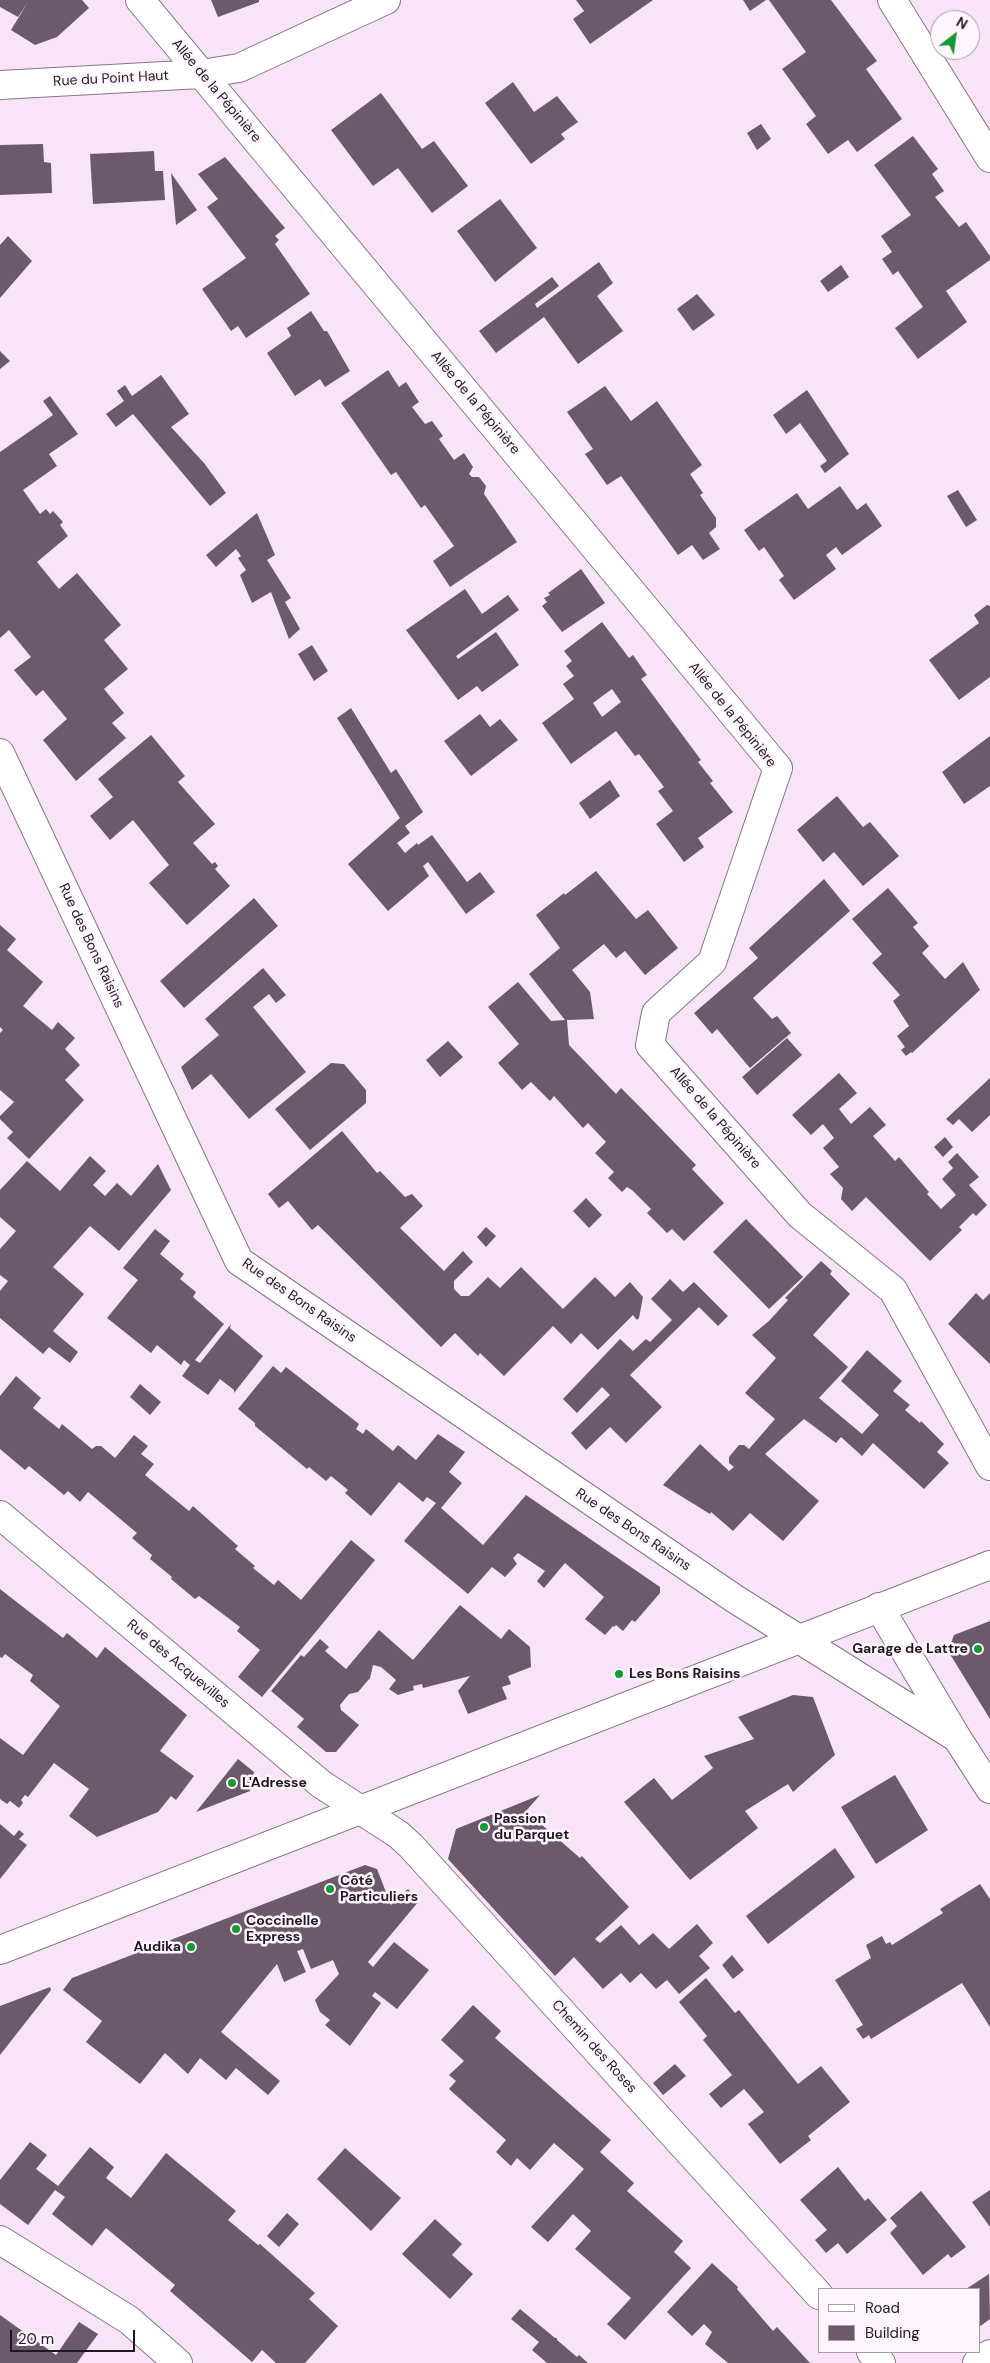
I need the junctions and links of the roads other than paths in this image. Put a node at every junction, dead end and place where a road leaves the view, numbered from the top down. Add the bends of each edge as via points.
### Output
1 (140, 0) edge
2 (386, 0) edge
3 (892, 0) edge
4 (201, 74) junction
5 (0, 85) edge
6 (990, 158) edge
7 (0, 754) edge
8 (990, 1466) edge
9 (0, 1515) edge
10 (990, 1565) edge
11 (879, 1607) junction
12 (798, 1639) junction
13 (957, 1738) junction
14 (990, 1789) edge
15 (360, 1810) junction
16 (0, 1950) edge
17 (0, 2240) edge
18 (818, 2293) edge
19 (872, 2353) edge
20 (990, 2354) edge
21 (178, 2363) edge
22 (881, 2363) edge
23 (977, 2363) edge

1 - 4 street, Allée de la Pépinière
2 - 4 street, Rue du Point Haut via 239,68
3 - 6 street
4 - 5 street, Rue du Point Haut
4 - 8 street, Allée de la Pépinière via 778,768 712,962 656,1014 650,1045 800,1215 893,1290
7 - 12 street, Rue des Bons Raisins via 239,1261
9 - 15 street, Rue des Acquevilles via 321,1784
10 - 11 street
11 - 12 street
11 - 13 street
12 - 13 street, Rue des Bons Raisins
12 - 15 street
13 - 14 street
15 - 16 street
15 - 18 street, Chemin des Roses via 411,1846
17 - 21 street via 128,2320
19 - 22 street
20 - 23 street

